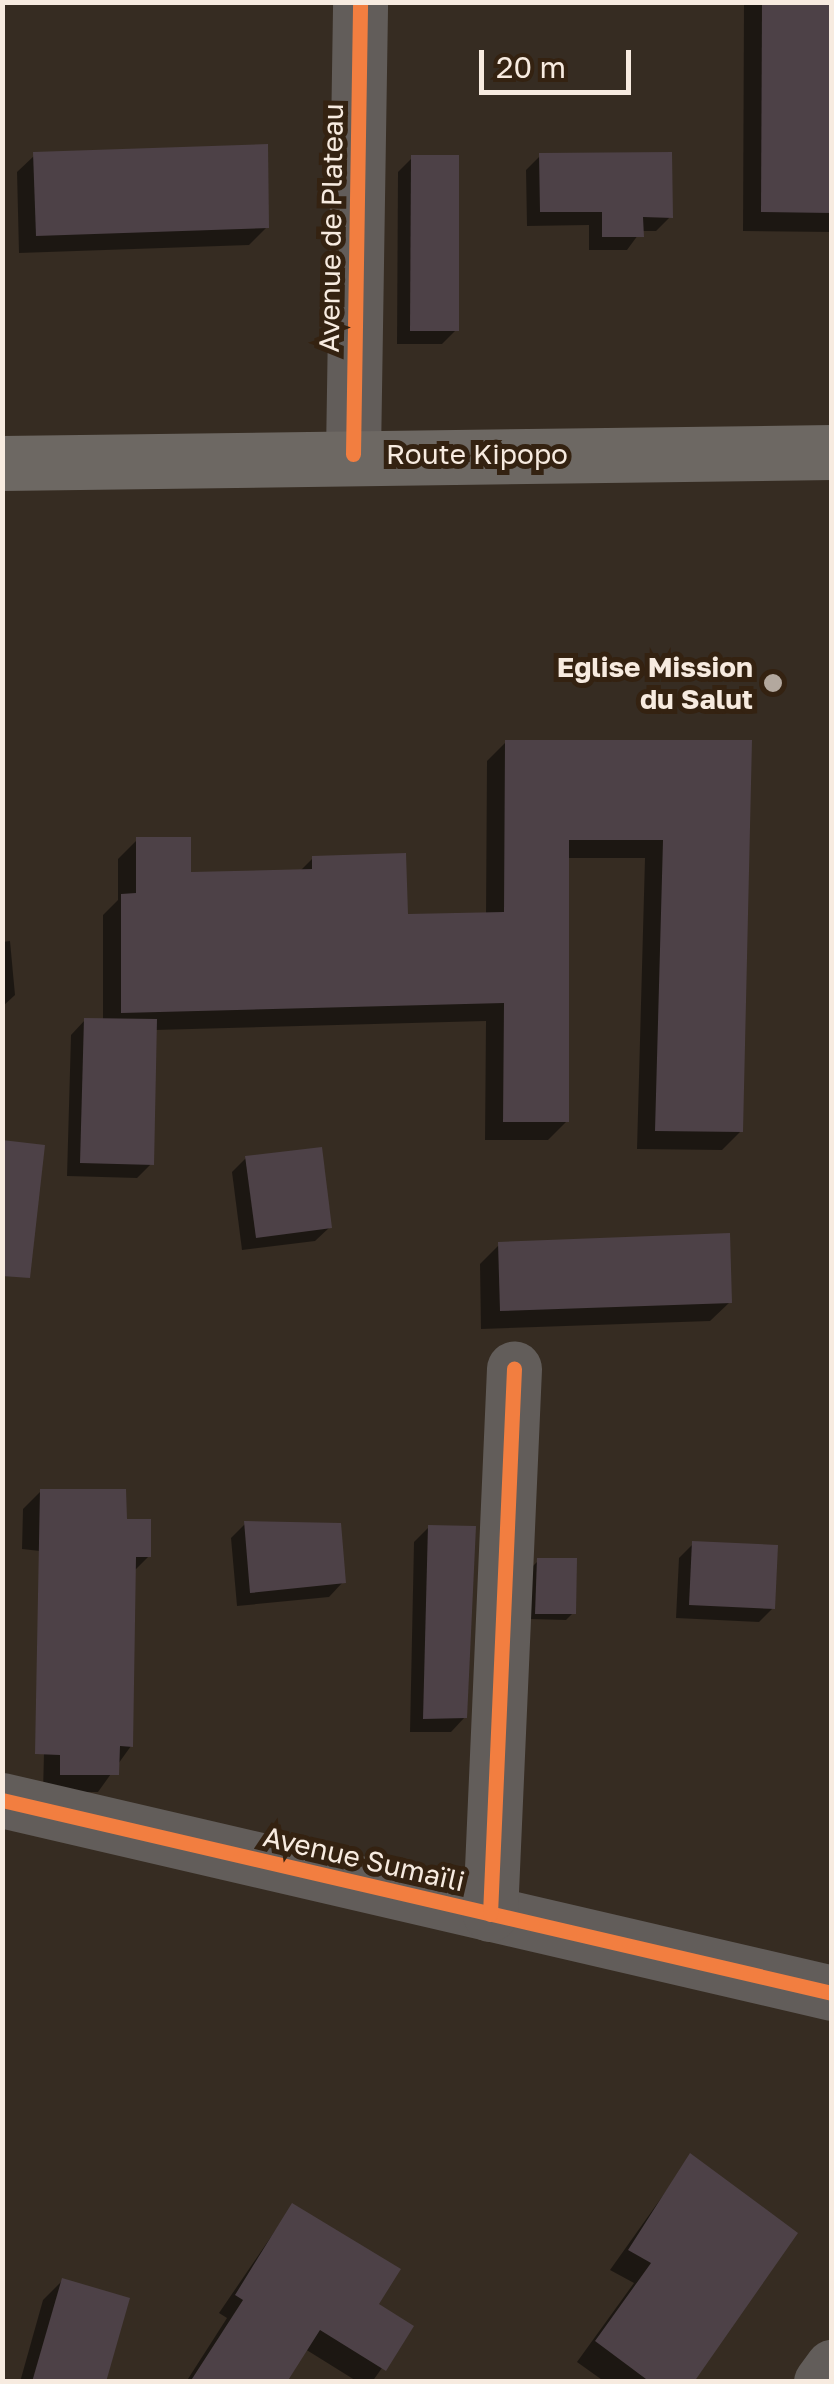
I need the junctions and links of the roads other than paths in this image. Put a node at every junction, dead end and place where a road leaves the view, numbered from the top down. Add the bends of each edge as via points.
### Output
1 (360, 2) edge
2 (832, 452) edge
3 (353, 454) junction
4 (2, 463) edge
5 (514, 1369) dead end
6 (2, 1800) edge
7 (490, 1914) junction
8 (832, 1993) edge
9 (832, 2366) edge
10 (821, 2382) edge

1 - 3 street, Avenue de Plateau
2 - 3 main road, Route Kipopo
3 - 4 main road, Route Kipopo
5 - 7 street
6 - 7 street, Avenue Sumaïli
7 - 8 street, Avenue Sumaïli
9 - 10 street

